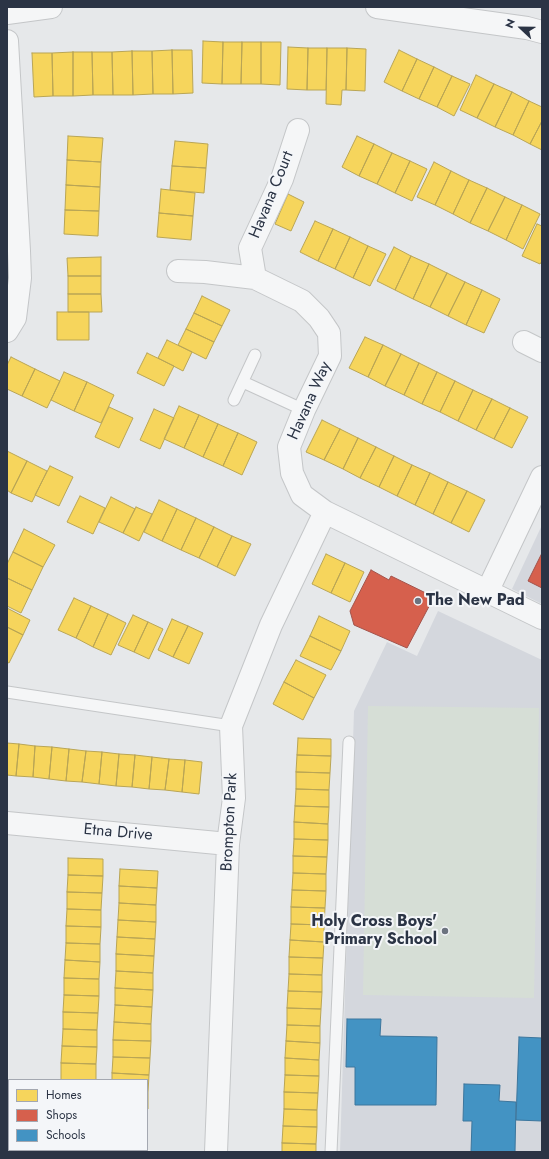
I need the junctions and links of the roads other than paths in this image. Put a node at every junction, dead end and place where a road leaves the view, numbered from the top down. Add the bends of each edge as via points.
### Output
1 (52, 7) edge
2 (376, 7) edge
3 (7, 13) edge
4 (542, 32) edge
5 (7, 41) edge
6 (298, 130) dead end
7 (178, 271) dead end
8 (255, 278) junction
9 (7, 331) edge
10 (255, 355) dead end
11 (243, 382) junction
12 (234, 400) dead end
13 (304, 410) junction
14 (542, 477) edge
15 (326, 512) junction
16 (487, 592) junction
17 (542, 618) edge
18 (7, 692) edge
19 (231, 726) junction
20 (349, 742) dead end
21 (7, 823) edge
22 (228, 844) junction
23 (216, 1152) edge
24 (331, 1152) edge

1 - 3 street
2 - 4 street
5 - 9 street via 20,251 20,278 15,318
6 - 8 street, Havana Court via 282,179 250,248
7 - 8 street
8 - 13 street, Havana Way via 302,301 319,318 329,333 330,356
10 - 11 lane
11 - 12 lane
11 - 13 lane
13 - 15 street, Havana Way via 289,447 292,473 302,495
14 - 16 street
15 - 16 street, Havana Way
15 - 19 street, Brompton Park via 271,625
16 - 17 street, Havana Way
18 - 19 lane
19 - 22 street, Brompton Park via 234,798
20 - 24 lane
21 - 22 street, Etna Drive
22 - 23 street, Brompton Park

